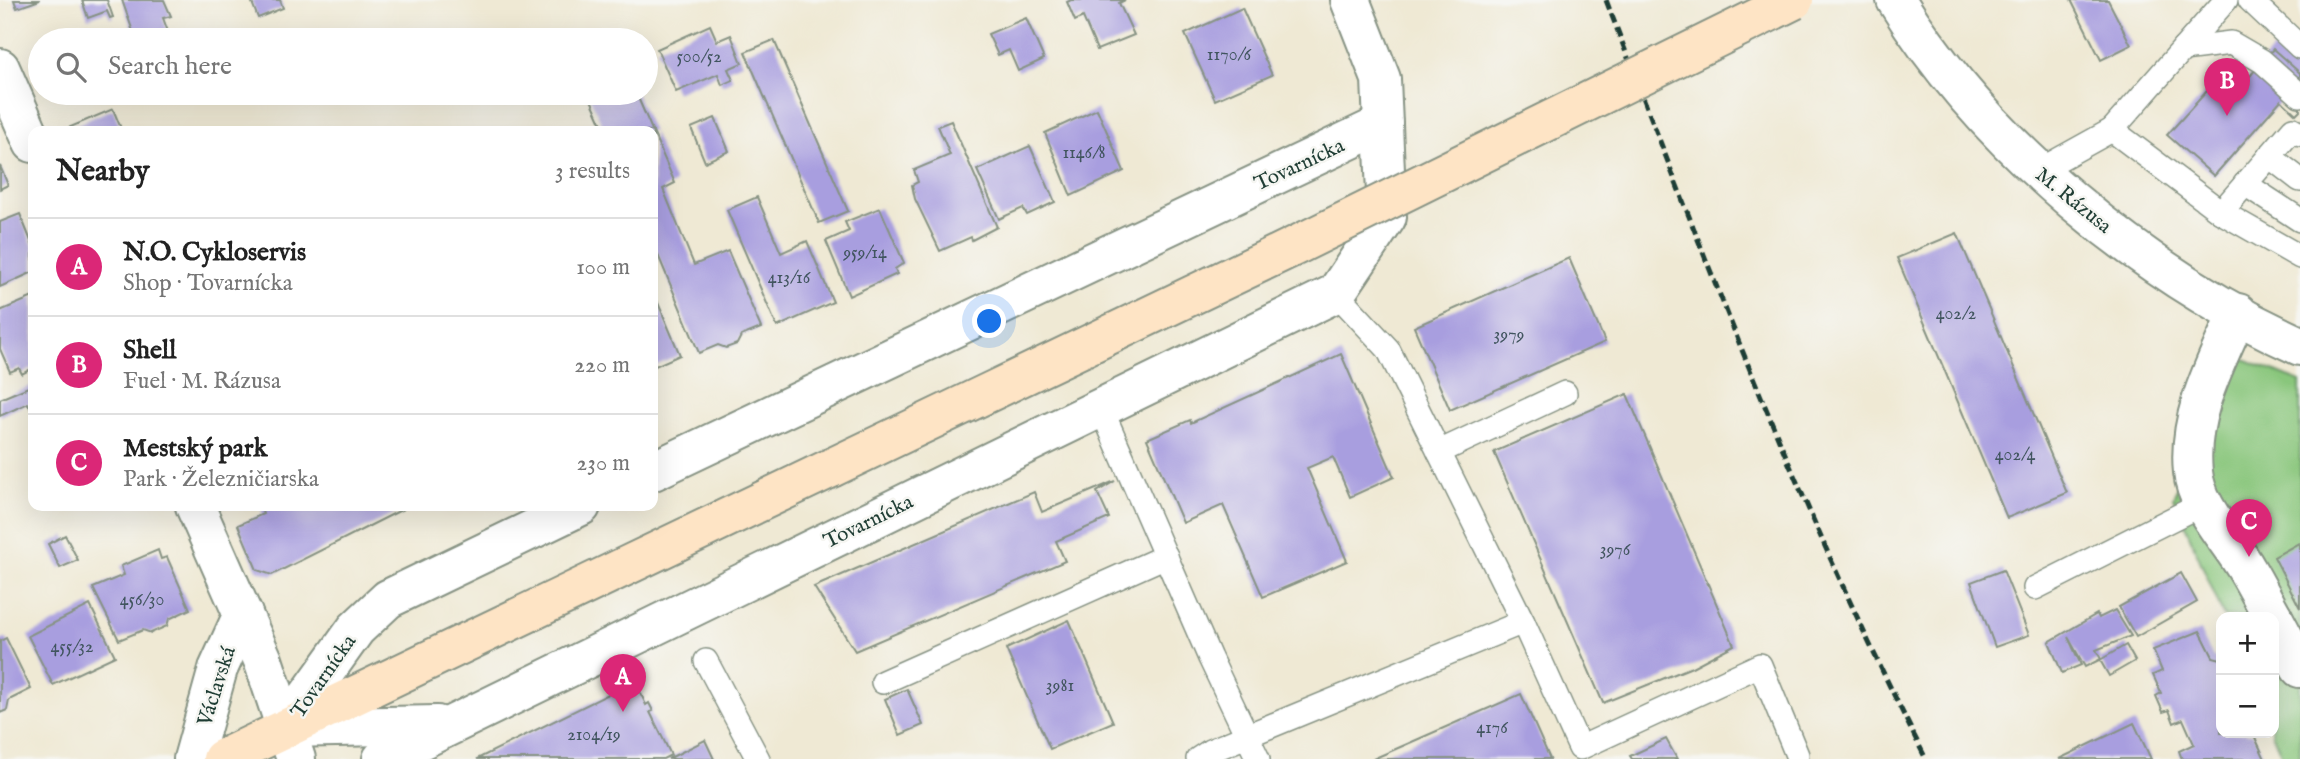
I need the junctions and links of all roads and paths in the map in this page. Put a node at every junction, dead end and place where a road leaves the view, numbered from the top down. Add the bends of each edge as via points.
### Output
1 (1350, 0) edge
2 (1794, 0) edge
3 (2226, 0) edge
4 (2250, 0) edge
5 (1904, 3) edge
6 (2300, 47) edge
7 (2183, 49) junction
8 (0, 68) edge
9 (2300, 95) edge
10 (1383, 124) junction
11 (2112, 130) junction
12 (28, 132) edge
13 (2300, 134) edge
14 (2269, 156) junction
15 (2038, 171) junction
16 (2300, 180) edge
17 (2245, 184) junction
18 (2221, 212) junction
19 (2300, 220) edge
20 (2300, 257) edge
21 (1336, 293) junction
22 (2238, 313) junction
23 (2300, 346) edge
24 (1565, 393) dead end
25 (1101, 408) junction
26 (1439, 452) junction
27 (658, 469) edge
28 (2204, 503) junction
29 (197, 511) edge
30 (571, 511) edge
31 (1166, 556) junction
32 (2035, 587) dead end
33 (2270, 612) edge
34 (243, 614) junction
35 (1523, 622) junction
36 (2279, 629) edge
37 (705, 661) dead end
38 (2300, 668) edge
39 (883, 682) dead end
40 (446, 725) junction
41 (1247, 736) junction
42 (291, 744) edge
43 (1797, 755) dead end
44 (193, 759) edge
45 (222, 759) edge
46 (382, 759) edge
47 (758, 759) edge
48 (1198, 759) edge
49 (1258, 759) edge

1 - 10 street via 1381,79
2 - 42 main road, Tovarnícka, bridge via 1299,244 424,663
3 - 7 lane
4 - 6 lane
5 - 15 street, M. Rázusa via 1954,82 1997,133
7 - 9 lane via 2231,43 2262,61
7 - 11 lane
8 - 12 street
10 - 21 street via 1387,217
10 - 27 street, Tovarnícka
11 - 15 lane
11 - 18 lane
13 - 14 lane via 2293,129
14 - 16 lane
14 - 17 lane
15 - 22 street, M. Rázusa via 2113,232
17 - 18 lane
17 - 19 lane
18 - 20 lane
21 - 25 street, Tovarnícka
21 - 26 lane via 1388,349
22 - 23 street, M. Rázusa
22 - 28 street via 2205,387 2194,432 2193,474
24 - 26 lane
25 - 31 lane
25 - 40 street, Tovarnícka
26 - 35 lane
28 - 32 lane
28 - 33 street
29 - 34 street, Václavská
30 - 42 street, Tovarnícka via 388,599 356,629
31 - 39 lane
31 - 41 lane
34 - 42 street, Václavská
34 - 44 street, Václavská via 218,669
35 - 41 lane
35 - 43 lane via 1580,748 1760,665
36 - 38 street
37 - 47 lane
40 - 42 street, Tovarnícka
40 - 46 street
41 - 48 lane
41 - 49 lane
42 - 45 main road, Tovarnícka

